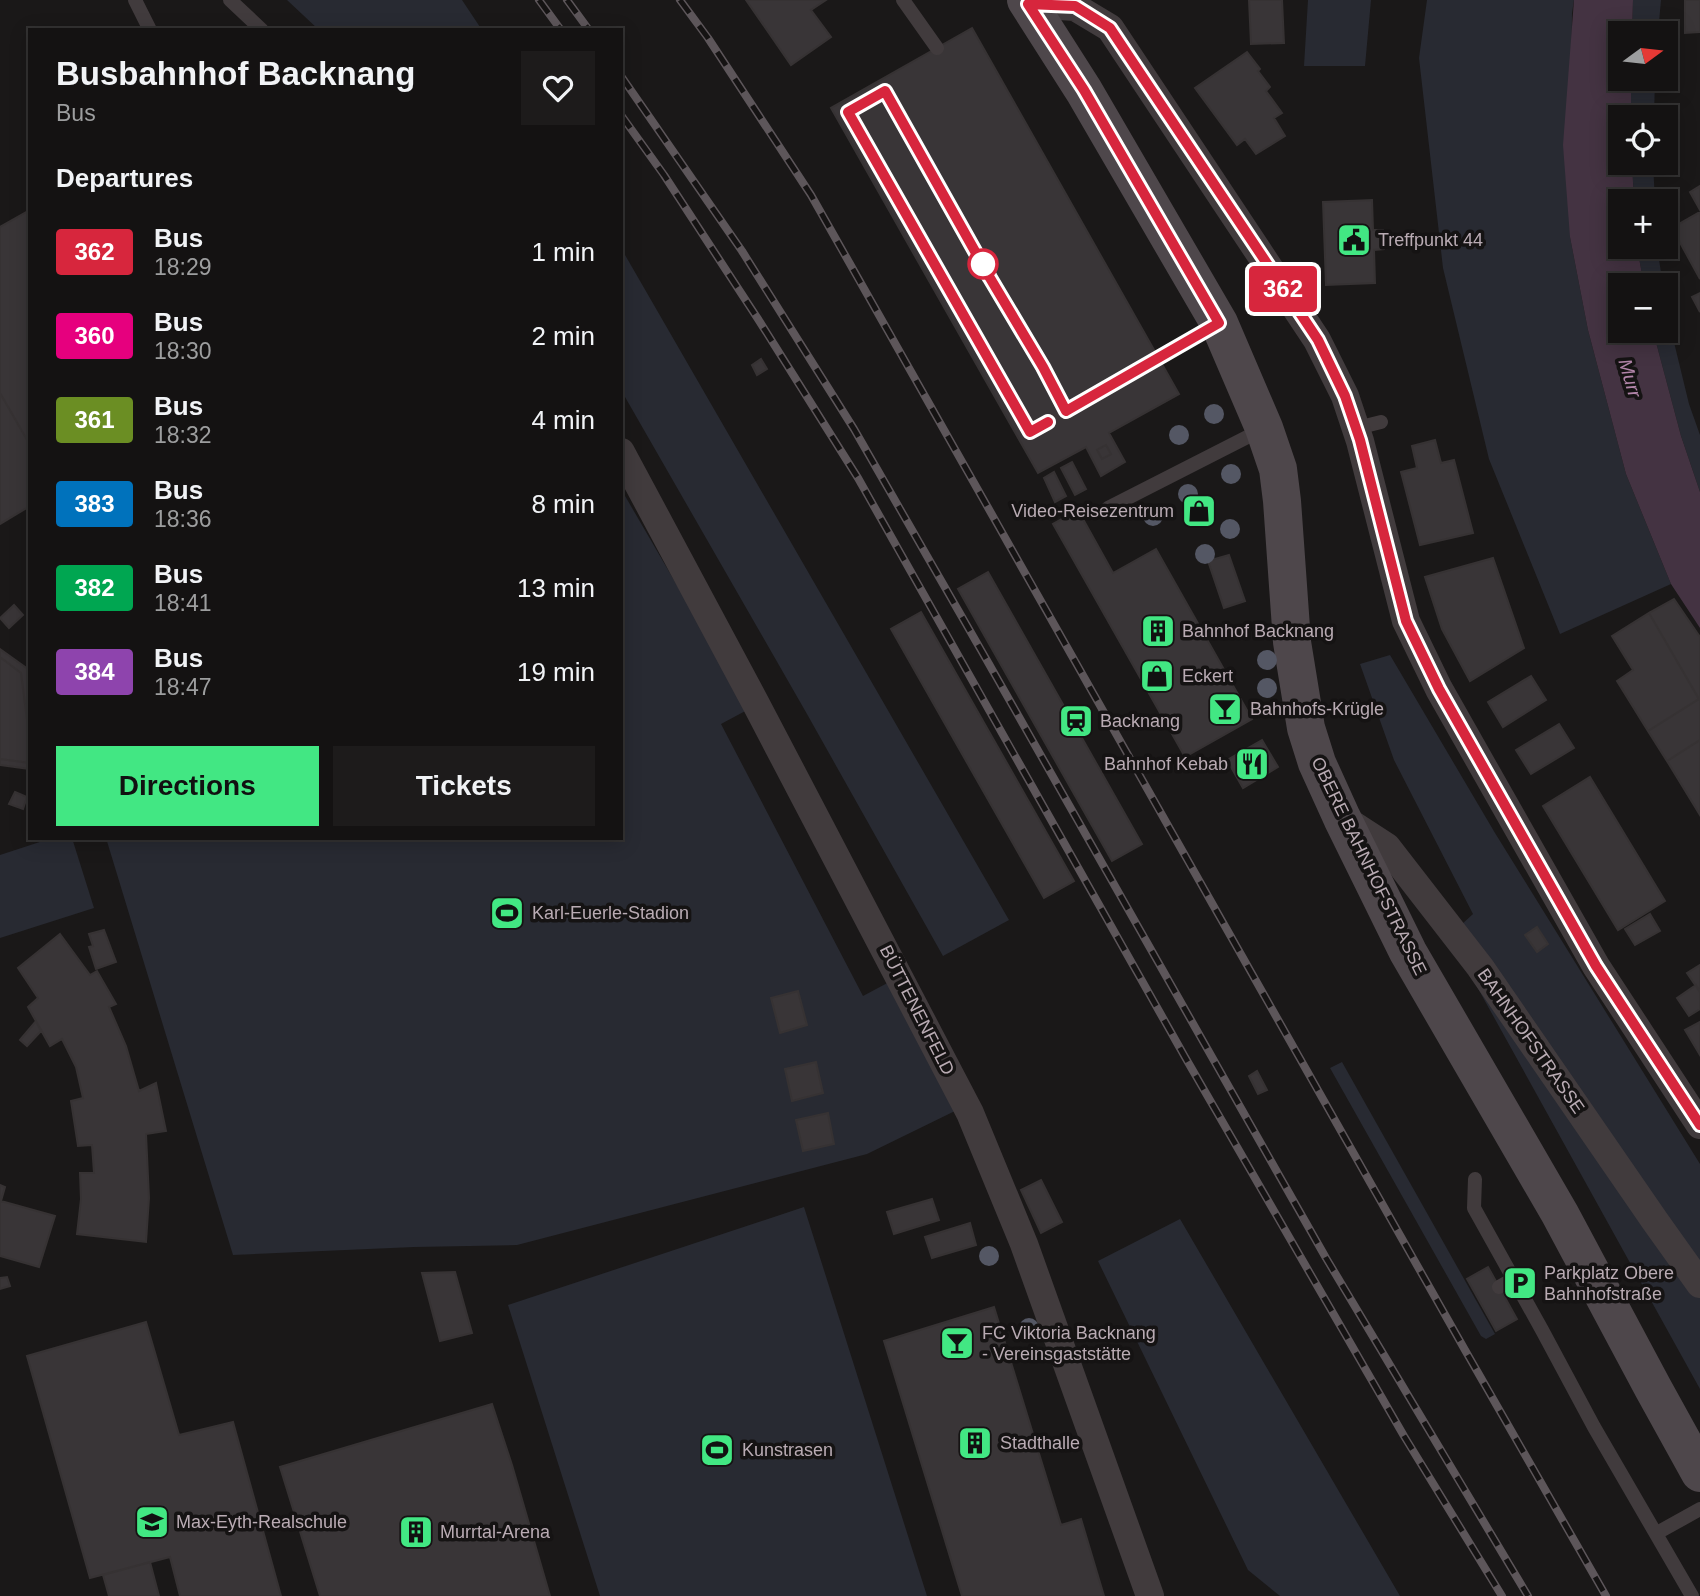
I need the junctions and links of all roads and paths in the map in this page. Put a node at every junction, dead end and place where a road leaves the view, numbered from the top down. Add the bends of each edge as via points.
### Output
1 (135, 0) edge
2 (229, 0) edge
3 (903, 0) edge
4 (1027, 2) edge
5 (1091, 9) edge
6 (149, 28) edge
7 (260, 28) edge
8 (937, 48) dead end
9 (1219, 323) junction
10 (1152, 361) dead end
11 (1264, 428) junction
12 (623, 456) edge
13 (1108, 508) dead end
14 (1342, 818) junction
15 (1700, 1125) edge
16 (1475, 1179) dead end
17 (1513, 1279) junction
18 (1700, 1283) edge
19 (1499, 1287) dead end
20 (1700, 1473) edge
21 (1700, 1509) edge
22 (1657, 1533) junction
23 (1150, 1596) edge
24 (1692, 1596) edge

1 - 6 lane
2 - 7 lane
3 - 8 lane, bridge
4 - 5 street
4 - 9 street, OBERE BAHNHOFSTRASSE via 1084,90
5 - 15 street via 1110,28 1318,340 1345,396 1369,425 1406,621 1439,689 1596,966
9 - 10 lane
9 - 11 street, OBERE BAHNHOFSTRASSE
11 - 13 lane
11 - 14 street, OBERE BAHNHOFSTRASSE via 1278,469 1292,642 1306,728
12 - 23 street, BÜTTENENFELD via 970,1113 1024,1244
14 - 18 street, BAHNHOFSTRASSE via 1387,848 1480,967
14 - 20 street, OBERE BAHNHOFSTRASSE via 1408,953 1560,1214
16 - 17 lane via 1474,1208
17 - 19 lane
17 - 22 lane
21 - 22 lane
22 - 24 lane

